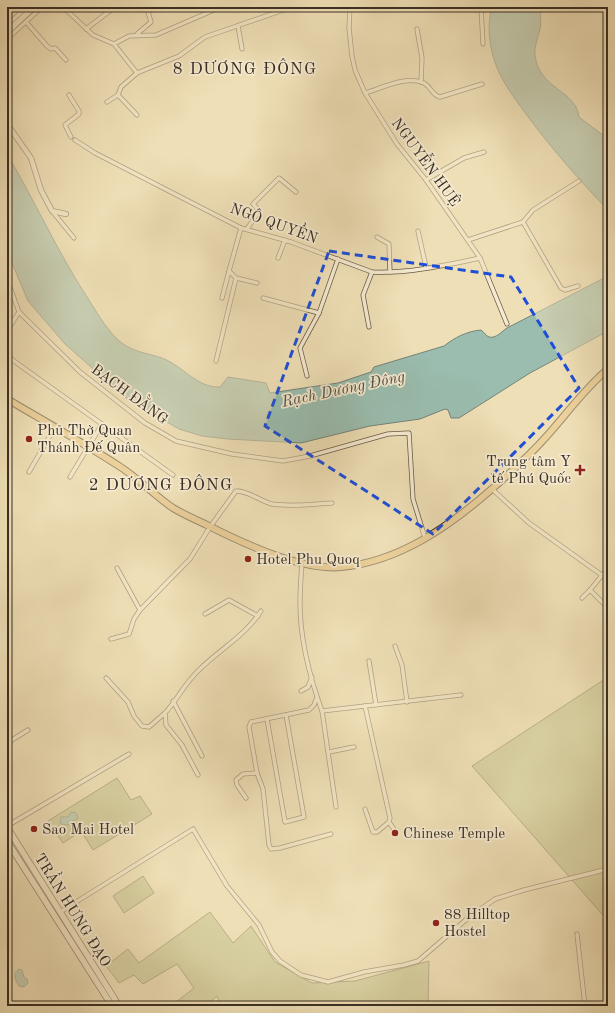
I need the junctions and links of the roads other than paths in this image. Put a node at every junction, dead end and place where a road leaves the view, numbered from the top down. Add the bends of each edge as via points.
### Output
1 (26, 7) edge
2 (34, 7) edge
3 (42, 7) edge
4 (63, 7) edge
5 (115, 7) edge
6 (154, 7) edge
7 (221, 7) edge
8 (292, 7) edge
9 (350, 7) edge
10 (480, 7) edge
11 (26, 22) junction
12 (7, 25) edge
13 (238, 26) junction
14 (86, 29) junction
15 (417, 29) dead end
16 (7, 32) edge
17 (136, 35) junction
18 (7, 39) edge
19 (114, 44) junction
20 (483, 44) dead end
21 (242, 49) dead end
22 (66, 60) dead end
23 (137, 73) junction
24 (421, 82) junction
25 (482, 84) dead end
26 (365, 93) junction
27 (69, 95) dead end
28 (118, 95) junction
29 (108, 102) dead end
30 (137, 115) dead end
31 (7, 124) edge
32 (71, 137) dead end
33 (75, 140) dead end
34 (484, 152) dead end
35 (426, 180) junction
36 (579, 181) dead end
37 (296, 192) dead end
38 (52, 211) junction
39 (66, 214) dead end
40 (523, 222) junction
41 (241, 228) junction
42 (247, 229) junction
43 (418, 231) dead end
44 (377, 237) dead end
45 (74, 238) dead end
46 (285, 240) junction
47 (468, 240) junction
48 (278, 258) dead end
49 (480, 258) junction
50 (338, 259) junction
51 (426, 268) junction
52 (229, 271) junction
53 (372, 272) junction
54 (390, 272) junction
55 (236, 278) junction
56 (7, 279) edge
57 (257, 283) dead end
58 (578, 286) dead end
59 (222, 298) dead end
60 (263, 298) dead end
61 (19, 312) junction
62 (319, 313) junction
63 (508, 324) dead end
64 (369, 327) dead end
65 (7, 331) edge
66 (7, 356) edge
67 (216, 361) dead end
68 (608, 369) edge
69 (307, 376) dead end
70 (7, 399) edge
71 (102, 424) junction
72 (55, 427) junction
73 (89, 446) junction
74 (29, 472) dead end
75 (173, 475) dead end
76 (70, 477) dead end
77 (492, 489) junction
78 (332, 503) dead end
79 (210, 527) junction
80 (426, 539) junction
81 (302, 562) junction
82 (117, 568) dead end
83 (608, 568) edge
84 (603, 576) junction
85 (590, 590) junction
86 (582, 598) dead end
87 (608, 608) edge
88 (140, 610) junction
89 (261, 611) dead end
90 (205, 614) dead end
91 (258, 616) junction
92 (111, 639) dead end
93 (395, 646) dead end
94 (369, 661) dead end
95 (106, 678) dead end
96 (312, 678) junction
97 (301, 691) dead end
98 (461, 695) dead end
99 (317, 696) junction
100 (173, 701) junction
101 (407, 702) junction
102 (376, 705) junction
103 (365, 706) junction
104 (322, 711) junction
105 (165, 713) junction
106 (286, 715) junction
107 (267, 719) junction
108 (28, 730) dead end
109 (7, 743) edge
110 (354, 747) dead end
111 (329, 752) junction
112 (129, 754) dead end
113 (202, 756) dead end
114 (257, 772) junction
115 (198, 775) dead end
116 (246, 798) dead end
117 (336, 807) dead end
118 (364, 809) dead end
119 (389, 822) junction
120 (7, 827) edge
121 (394, 831) dead end
122 (331, 834) dead end
123 (7, 841) edge
124 (608, 869) edge
125 (60, 912) junction
126 (577, 934) dead end
127 (84, 955) junction
128 (112, 1006) edge
129 (119, 1006) edge
130 (585, 1006) edge

1 - 12 street
2 - 16 main road
3 - 11 street
4 - 14 street
5 - 14 street
6 - 17 street via 148,12 151,22
7 - 17 street via 156,35
8 - 13 street
9 - 26 street, NGUYỄN HUỆ via 352,56
10 - 20 street
11 - 18 street
11 - 22 street via 47,46 58,51
13 - 21 street
13 - 23 street via 205,37 179,56
14 - 19 street
15 - 24 street via 422,58
17 - 19 street
19 - 23 street
23 - 28 street via 121,87
24 - 25 street via 440,97
24 - 26 street via 402,82
26 - 35 street, NGUYỄN HUỆ via 397,144
27 - 32 street via 79,111 65,125
28 - 29 street
28 - 30 street
31 - 38 street via 31,158 41,190
33 - 41 street, NGÔ QUYỀN via 95,153
34 - 35 street via 464,158
35 - 47 street, NGUYỄN HUỆ
36 - 40 street via 536,208
37 - 42 street via 279,178 253,204 259,211
38 - 39 street
38 - 45 street
40 - 47 street
40 - 58 street via 561,288 565,290
41 - 42 street, NGÔ QUYỀN
41 - 52 street
42 - 46 street, NGÔ QUYỀN
43 - 51 street
44 - 54 street via 389,244
46 - 48 street
46 - 50 street, NGÔ QUYỀN
47 - 49 street, NGUYỄN HUỆ
49 - 51 street, NGÔ QUYỀN
49 - 63 street, NGUYỄN HUỆ
50 - 53 street, NGÔ QUYỀN
50 - 62 street
51 - 54 street, NGÔ QUYỀN
52 - 55 street
52 - 59 street
53 - 54 street, NGÔ QUYỀN
53 - 64 street via 363,295
55 - 57 street
55 - 67 street
56 - 61 street, BẠCH ĐẰNG
60 - 62 street
61 - 65 street
61 - 80 street, BẠCH ĐẰNG via 80,372 155,430 187,444 232,454 283,461 388,434 409,433 413,499
62 - 69 street via 300,348
66 - 71 street
68 - 77 main road via 570,407 544,439
70 - 72 main road
71 - 73 street
71 - 75 street
72 - 73 main road
72 - 74 street
73 - 76 street
73 - 79 main road via 173,508
77 - 80 main road
77 - 84 street via 529,523
78 - 79 street via 273,504 236,491
79 - 81 main road via 254,547
79 - 88 street via 190,559
80 - 81 main road via 366,564 333,567
81 - 96 street via 300,604
82 - 88 street
83 - 84 street
84 - 85 street
85 - 86 street
85 - 87 street
88 - 92 street via 129,634
89 - 91 street
90 - 91 street via 229,600
91 - 100 street via 233,643 198,670
93 - 101 street via 402,664
94 - 102 street
95 - 105 street via 128,702 142,726 149,727
96 - 97 street via 308,687
96 - 99 street
98 - 101 street
99 - 104 street
99 - 106 street via 309,710
100 - 105 street
100 - 113 street
101 - 102 street
102 - 103 street
103 - 104 street
103 - 119 street
104 - 111 street
105 - 115 street via 166,725 182,745
106 - 107 street
106 - 107 street via 304,817 285,822
107 - 114 street via 251,722 249,727
108 - 109 street
110 - 111 street
111 - 117 street
112 - 120 street
114 - 116 street via 243,774 236,780
114 - 122 street via 263,789 271,849
118 - 119 street via 373,832
119 - 121 street
120 - 125 main road, TRẦN HƯNG ĐẠO
123 - 127 main road, TRẦN HƯNG ĐẠO
124 - 125 street via 495,899 418,960 328,982 301,975 280,961 272,952 259,925 226,886 193,829
125 - 127 main road, TRẦN HƯNG ĐẠO
126 - 130 street
127 - 128 main road, TRẦN HƯNG ĐẠO
127 - 129 main road, TRẦN HƯNG ĐẠO

